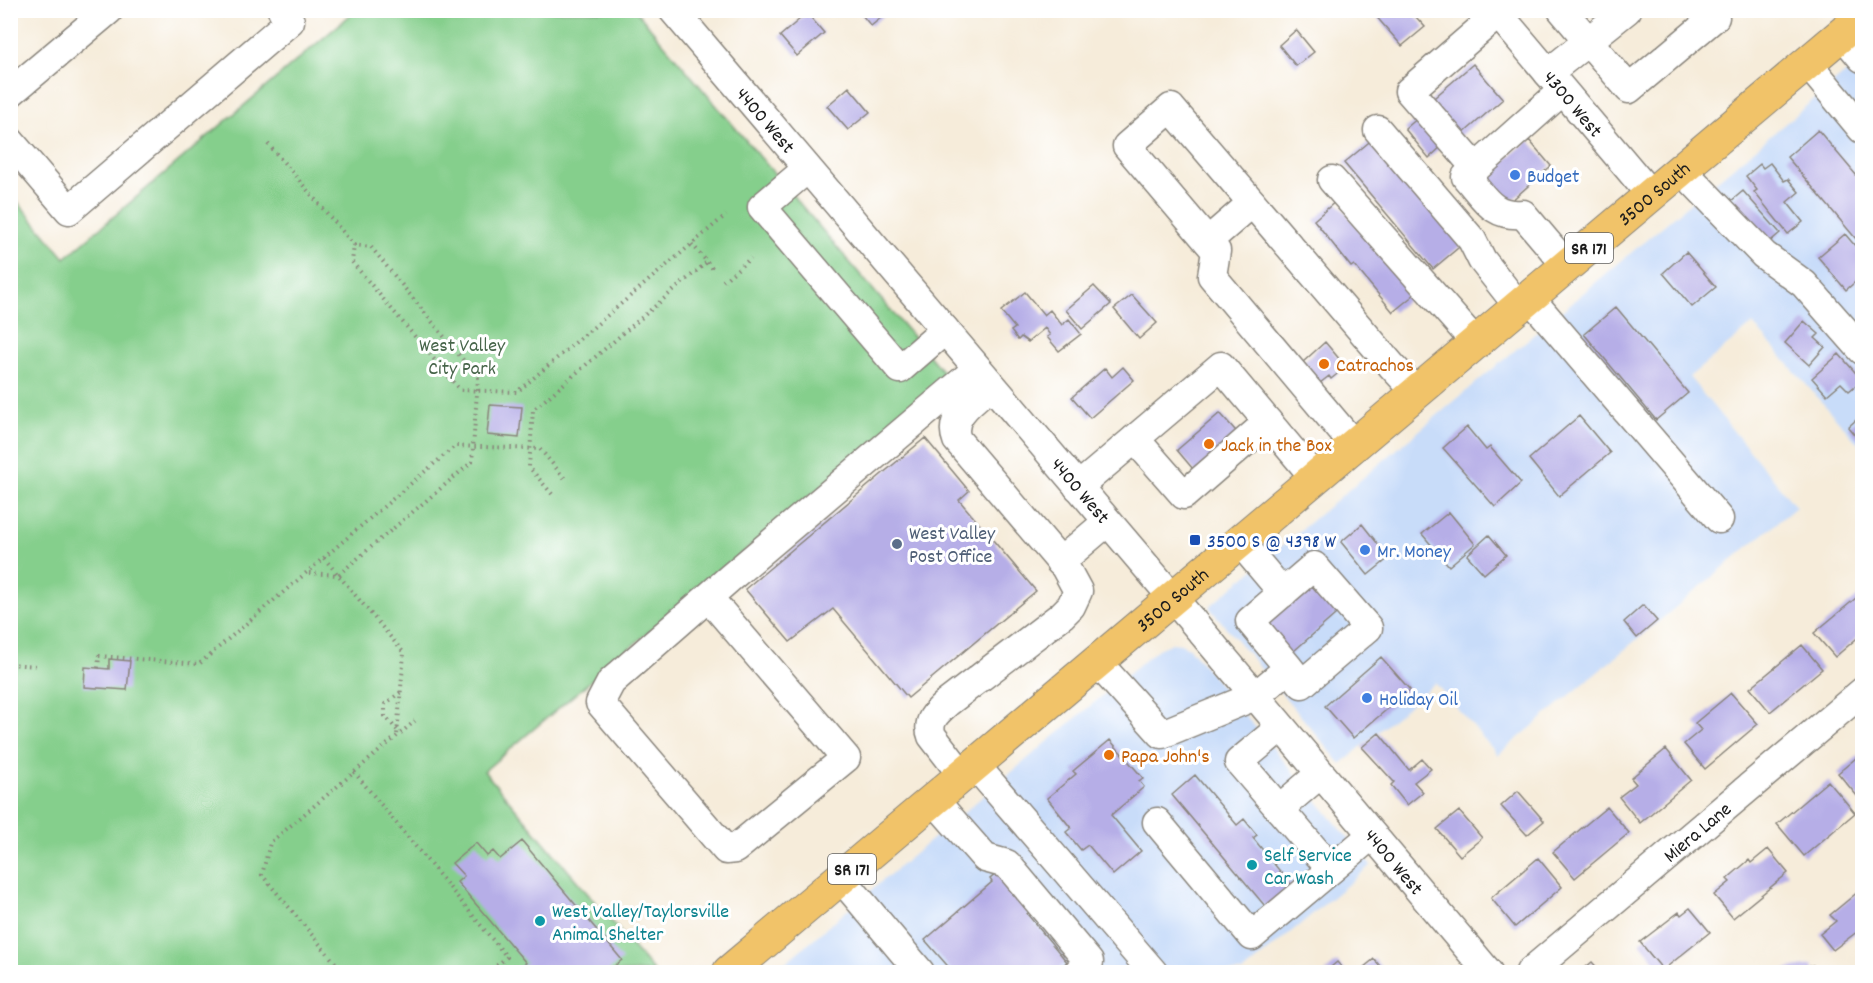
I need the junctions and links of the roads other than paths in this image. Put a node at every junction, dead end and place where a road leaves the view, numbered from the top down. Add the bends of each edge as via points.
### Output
1 (109, 10) edge
2 (282, 10) edge
3 (673, 10) edge
4 (1562, 10) edge
5 (1627, 10) edge
6 (1710, 10) edge
7 (1496, 12) edge
8 (1856, 36) edge
9 (1589, 42) junction
10 (1808, 64) junction
11 (1555, 82) junction
12 (10, 93) edge
13 (1863, 129) edge
14 (1378, 130) dead end
15 (10, 141) edge
16 (1476, 168) junction
17 (807, 169) junction
18 (1682, 170) junction
19 (1332, 180) dead end
20 (1651, 195) junction
21 (1252, 203) junction
22 (1208, 241) junction
23 (1567, 266) junction
24 (1524, 302) junction
25 (945, 330) junction
26 (1476, 343) junction
27 (1863, 350) edge
28 (984, 377) junction
29 (1417, 393) junction
30 (1268, 422) junction
31 (1129, 444) junction
32 (1354, 445) junction
33 (1315, 478) junction
34 (1078, 487) junction
35 (1719, 519) dead end
36 (1107, 522) junction
37 (1240, 542) junction
38 (1060, 562) junction
39 (1283, 592) junction
40 (708, 597) junction
41 (1173, 598) junction
42 (1097, 662) junction
43 (1289, 668) junction
44 (1863, 692) edge
45 (1255, 696) junction
46 (1281, 727) junction
47 (969, 770) junction
48 (1320, 774) junction
49 (934, 800) junction
50 (1279, 809) junction
51 (1157, 822) dead end
52 (1372, 835) junction
53 (1331, 869) junction
54 (841, 878) junction
55 (735, 971) edge
56 (920, 972) edge
57 (1077, 972) edge
58 (1153, 972) edge
59 (1488, 972) edge
60 (1530, 972) edge

1 - 12 street
2 - 15 street via 290,21 69,210
3 - 17 street, 4400 West
4 - 9 street
5 - 9 street
6 - 9 street via 1715,17 1629,89
7 - 11 street, 4300 West
7 - 16 street via 1409,91
8 - 10 main road, 3500 South / SR 171
9 - 11 street
10 - 13 street
10 - 18 main road, 3500 South / SR 171
11 - 16 street
11 - 20 street, 4300 West
14 - 24 street via 1472,240 1482,260
16 - 23 street via 1466,177 1495,211 1523,214
17 - 25 street, 4400 West
17 - 25 street via 762,207 900,369
18 - 20 main road, 3500 South / SR 171
18 - 27 street via 1764,255 1804,284
19 - 26 street
20 - 23 main road, 3500 South / SR 171
21 - 22 street
21 - 22 street via 1171,108 1126,146
21 - 29 street
22 - 32 street via 1216,251 1212,276
23 - 24 main road, 3500 South / SR 171
24 - 26 main road, 3500 South / SR 171
24 - 35 street
25 - 28 street, 4400 West
26 - 29 main road, 3500 South / SR 171
28 - 34 street, 4400 West
28 - 38 street via 955,426 957,440
28 - 40 street
29 - 32 main road, 3500 South / SR 171
30 - 31 street via 1184,495
30 - 31 street via 1221,366
30 - 33 street
31 - 34 street
32 - 33 main road, 3500 South / SR 171
33 - 37 main road, 3500 South / SR 171
34 - 36 street, 4400 West
36 - 38 street
36 - 41 street, 4400 West
37 - 39 street
37 - 41 main road, 3500 South / SR 171
38 - 47 street via 1077,585 1071,606 947,703 930,724 933,736
39 - 43 street via 1250,621
39 - 43 street via 1314,566 1368,628 1302,684
40 - 40 street via 611,681 600,703 726,850 735,849 846,758
41 - 42 main road, 3500 South / SR 171
41 - 45 street, 4400 West
42 - 45 street via 1162,734
42 - 47 main road, 3500 South / SR 171
43 - 45 street
44 - 60 street, Miera Lane
45 - 46 street, 4400 West
46 - 48 street, 4400 West
46 - 50 street via 1239,762
47 - 49 main road, 3500 South / SR 171
47 - 58 street
48 - 50 street
48 - 52 street, 4400 West
49 - 54 main road, 3500 South / SR 171
49 - 57 street via 985,858 1007,864 1082,953 1089,962
50 - 53 street
51 - 53 street via 1252,936
52 - 53 street
52 - 59 street, 4400 West
54 - 55 main road, 3500 South / SR 171
54 - 56 street

